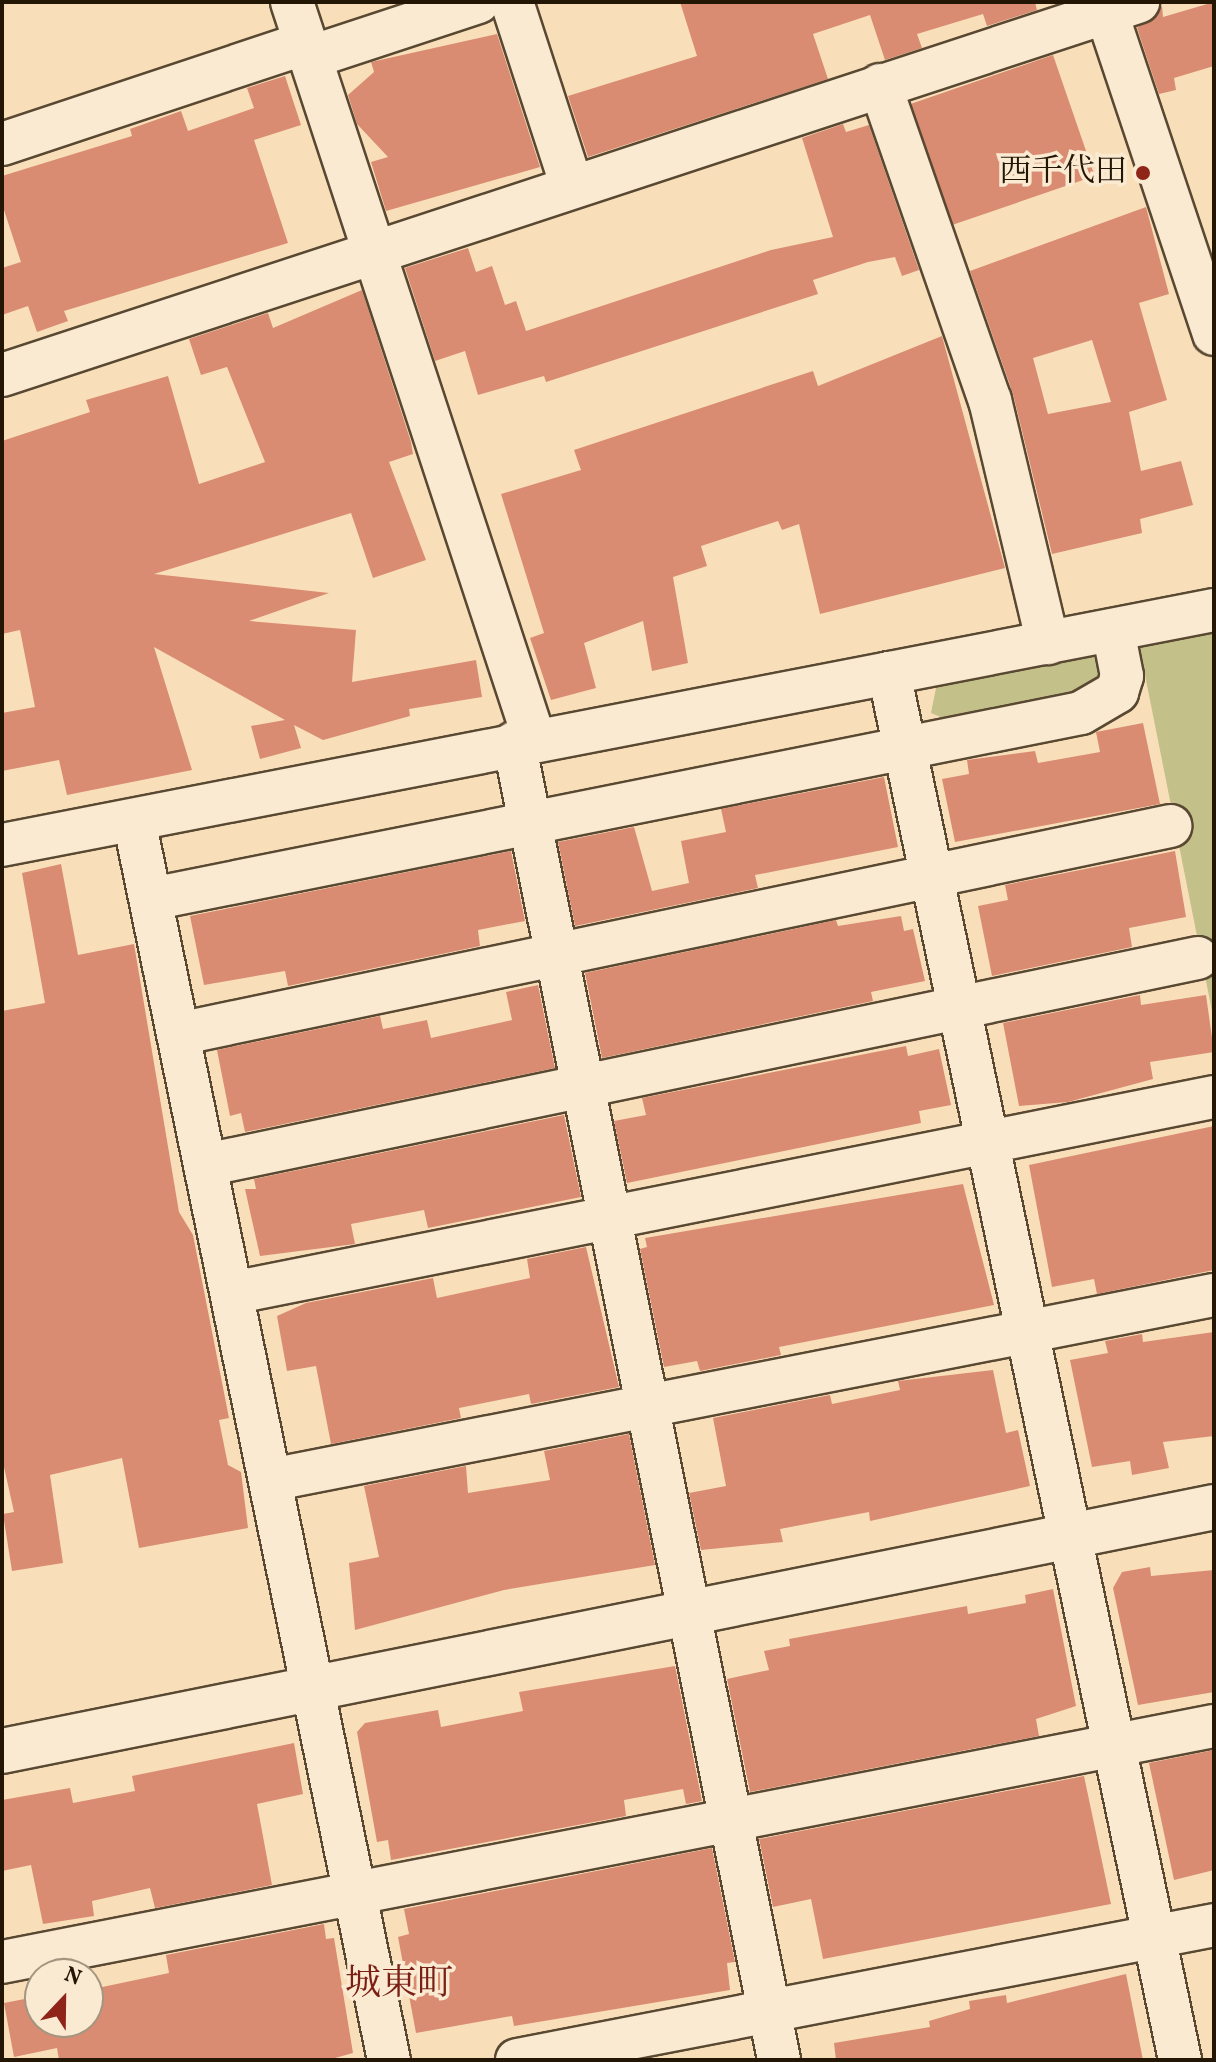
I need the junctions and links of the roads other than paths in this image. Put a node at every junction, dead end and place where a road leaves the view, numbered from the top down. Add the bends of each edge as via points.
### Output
1 (292, 2) edge
2 (478, 2) edge
3 (512, 2) edge
4 (1116, 6) edge
5 (308, 50) junction
6 (880, 85) junction
7 (2, 144) edge
8 (572, 187) junction
9 (373, 254) junction
10 (1214, 334) edge
11 (2, 375) edge
12 (1214, 610) edge
13 (1113, 630) junction
14 (1048, 643) junction
15 (889, 673) junction
16 (524, 741) junction
17 (905, 747) junction
18 (134, 820) junction
19 (527, 823) junction
20 (1170, 826) dead end
21 (2, 845) edge
22 (931, 876) junction
23 (151, 899) junction
24 (554, 955) junction
25 (1198, 958) dead end
26 (960, 1007) junction
27 (178, 1034) junction
28 (582, 1087) junction
29 (1214, 1097) edge
30 (988, 1143) junction
31 (205, 1165) junction
32 (609, 1219) junction
33 (232, 1293) junction
34 (1214, 1295) edge
35 (1029, 1334) junction
36 (648, 1407) junction
37 (270, 1480) junction
38 (1214, 1507) edge
39 (1072, 1537) junction
40 (692, 1615) junction
41 (313, 1686) junction
42 (1214, 1726) edge
43 (1113, 1745) junction
44 (2, 1751) edge
45 (732, 1820) junction
46 (355, 1893) junction
47 (1214, 1925) edge
48 (1154, 1936) junction
49 (2, 1962) edge
50 (769, 2011) junction
51 (389, 2060) edge
52 (517, 2060) edge
53 (779, 2060) edge
54 (1180, 2060) edge

1 - 5 street
2 - 5 street
3 - 8 street
4 - 6 street
4 - 10 street
5 - 7 street
5 - 9 street
6 - 8 street
6 - 14 street via 990,400
8 - 9 street
9 - 11 street
9 - 16 street
12 - 13 street
13 - 14 street
13 - 17 street via 1122,676 1102,705
14 - 15 street
15 - 16 street
15 - 17 street
16 - 18 street
16 - 19 street
17 - 19 street
17 - 22 street
18 - 21 street
18 - 23 street
19 - 23 street
19 - 24 street
20 - 22 street
22 - 24 street
22 - 26 street
23 - 27 street
24 - 27 street
24 - 28 street
25 - 26 street
26 - 28 street
26 - 30 street
27 - 31 street
28 - 31 street
28 - 32 street
29 - 30 street
30 - 32 street
30 - 35 street
31 - 33 street
32 - 33 street
32 - 36 street
33 - 37 street
34 - 35 street
35 - 36 street
35 - 39 street
36 - 37 street
36 - 40 street
37 - 41 street
38 - 39 street
39 - 40 street
39 - 43 street
40 - 41 street
40 - 45 street
41 - 44 street
41 - 46 street
42 - 43 street
43 - 45 street
43 - 48 street
45 - 46 street
45 - 50 street
46 - 49 street
46 - 51 street
47 - 48 street
48 - 50 street
48 - 54 street
50 - 52 street
50 - 53 street

